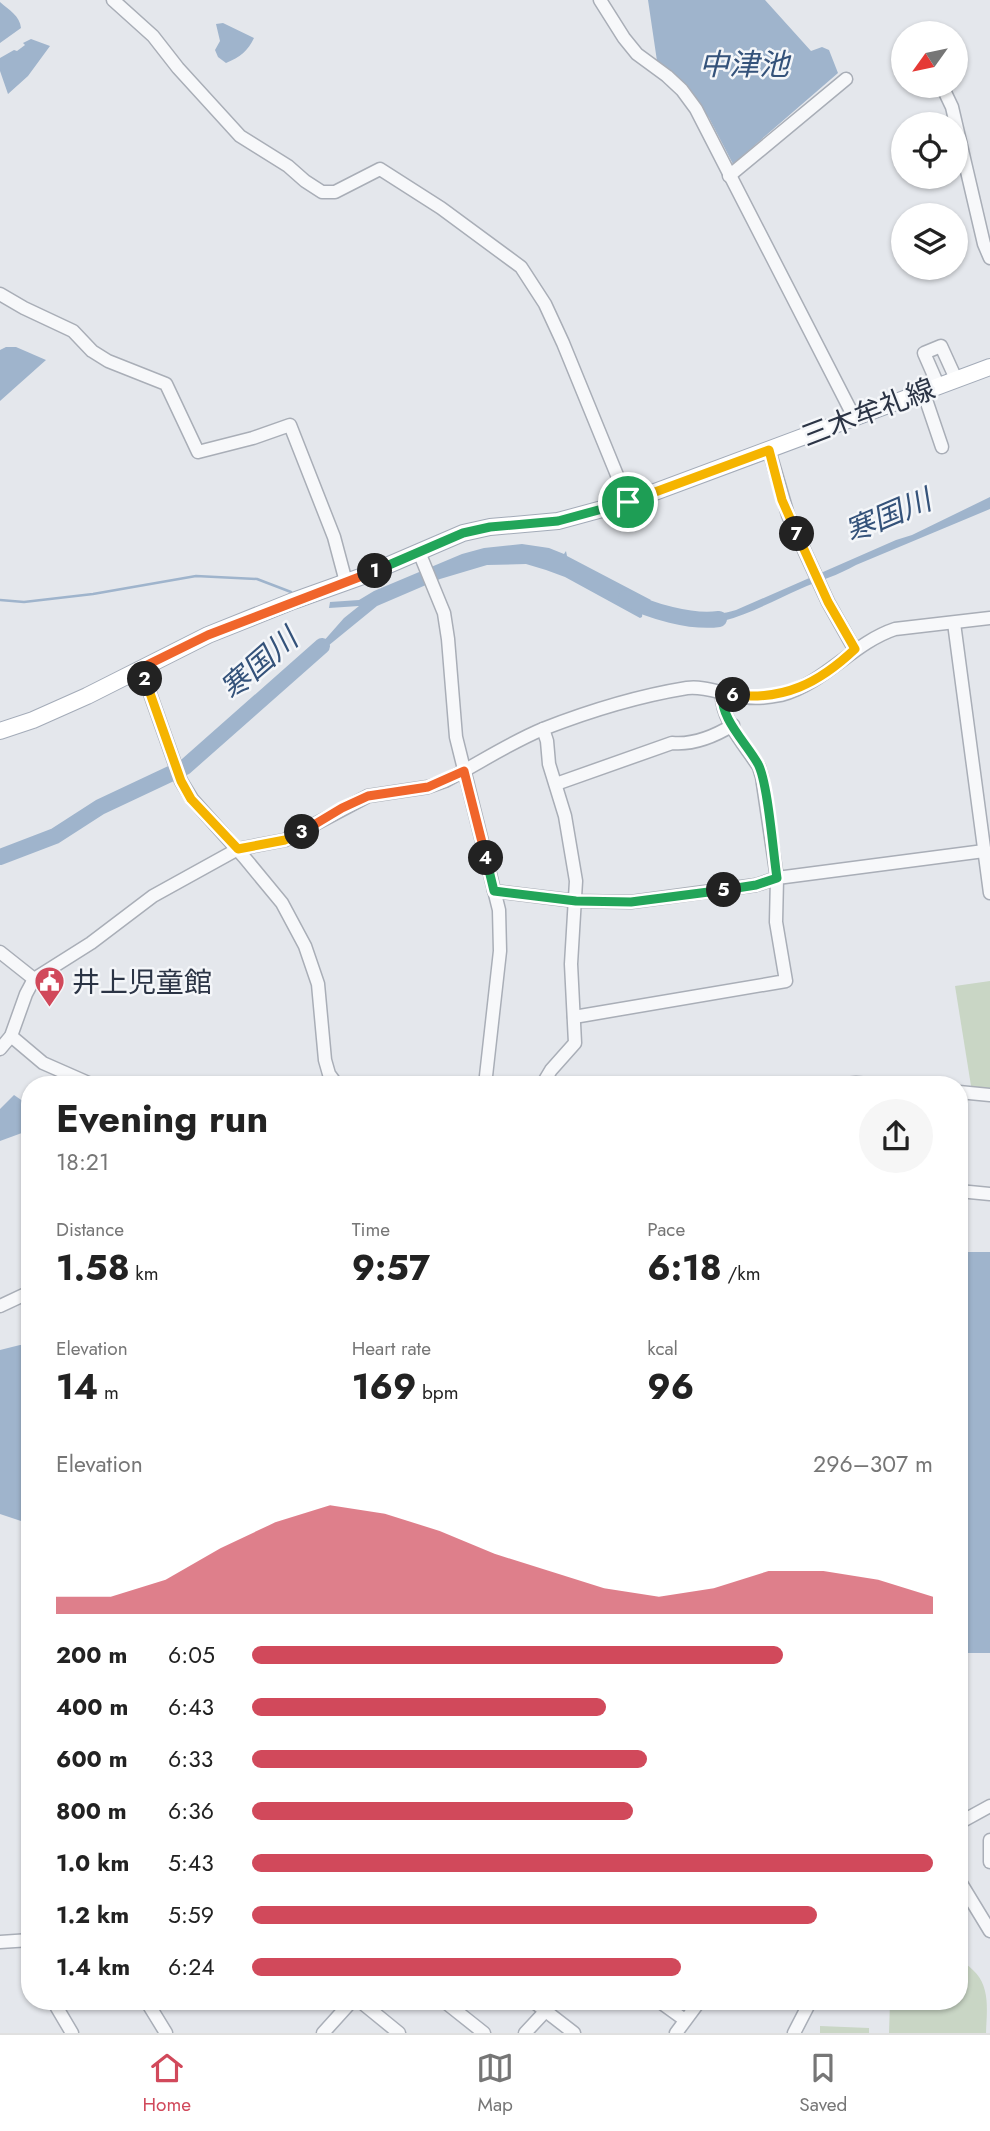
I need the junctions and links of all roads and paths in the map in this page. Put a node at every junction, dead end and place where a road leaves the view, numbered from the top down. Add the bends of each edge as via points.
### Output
1 (113, 0) edge
2 (600, 0) edge
3 (846, 79) dead end
4 (947, 98) edge
5 (729, 176) junction
6 (990, 258) edge
7 (0, 294) edge
8 (990, 367) edge
9 (956, 379) junction
10 (931, 388) junction
11 (854, 417) junction
12 (942, 447) dead end
13 (769, 450) junction
14 (628, 502) junction
15 (422, 558) junction
16 (346, 582) junction
17 (990, 618) edge
18 (954, 624) junction
19 (855, 649) junction
20 (141, 668) junction
21 (722, 692) junction
22 (733, 725) junction
23 (543, 729) junction
24 (0, 731) edge
25 (464, 771) junction
26 (556, 784) junction
27 (238, 849) junction
28 (984, 851) junction
29 (777, 878) junction
30 (494, 891) junction
31 (990, 893) edge
32 (576, 901) junction
33 (0, 952) edge
34 (34, 979) junction
35 (574, 1017) junction
36 (11, 1036) junction
37 (0, 1049) edge
38 (73, 1076) edge
39 (330, 1076) edge
40 (486, 1076) edge
41 (547, 1076) edge
42 (968, 1093) edge
43 (990, 1095) edge
44 (968, 1192) edge
45 (990, 1194) edge
46 (21, 1296) edge
47 (0, 1306) edge
48 (990, 1806) edge
49 (968, 1818) edge
50 (990, 1840) edge
51 (990, 1862) edge
52 (968, 1905) edge
53 (990, 1931) edge
54 (21, 1941) edge
55 (0, 1942) edge
56 (58, 2010) edge
57 (152, 2010) edge
58 (344, 2010) edge
59 (371, 2010) edge
60 (455, 2010) edge
61 (546, 2010) edge
62 (554, 2010) edge
63 (671, 2010) edge
64 (693, 2010) edge
65 (806, 2010) edge
66 (685, 2020) junction
67 (72, 2033) edge
68 (166, 2033) edge
69 (323, 2033) edge
70 (399, 2033) edge
71 (484, 2033) edge
72 (525, 2033) edge
73 (574, 2033) edge
74 (676, 2033) edge
75 (794, 2033) edge

1 - 14 street via 153,36 240,136 305,181 322,192 335,192 380,169 521,267 564,344
2 - 5 street via 637,54 682,89
3 - 5 street
4 - 6 street
5 - 11 street
7 - 16 street via 73,331 108,362 166,384 198,452 290,425 334,537
8 - 9 main road, 三木牟礼線
9 - 10 main road, 三木牟礼線
9 - 10 street via 941,346 924,353
10 - 11 main road, 三木牟礼線
10 - 12 street
11 - 13 main road, 三木牟礼線
13 - 14 main road, 三木牟礼線
13 - 19 street via 782,500
14 - 15 main road, 三木牟礼線 via 558,521 463,533
15 - 16 main road, 三木牟礼線
15 - 25 street via 443,613
16 - 20 main road, 三木牟礼線 via 208,635
17 - 18 street
18 - 19 street via 895,629
18 - 28 street
19 - 21 street via 838,666 779,695
20 - 24 main road, 三木牟礼線
20 - 27 street via 181,781 191,799
21 - 22 street via 721,704
21 - 23 street via 690,688 663,693
22 - 26 street via 719,734 672,743
22 - 29 street via 762,776
23 - 25 street
23 - 26 street
25 - 27 street via 428,787 368,796 285,840
25 - 30 street
26 - 32 street
27 - 34 street via 153,896
27 - 39 street via 282,903 306,946 318,984
28 - 29 street
28 - 31 street
29 - 32 street via 756,885 631,902
29 - 35 street via 776,922 786,981
30 - 32 street
30 - 40 street via 500,951
32 - 35 street
33 - 34 street
34 - 36 street
35 - 41 street via 575,1043
36 - 37 street
36 - 38 street via 43,1063
42 - 43 street
44 - 45 street
46 - 47 street
48 - 49 street
50 - 51 street
52 - 53 street
54 - 55 street
56 - 67 street
57 - 68 street
58 - 69 street
59 - 70 street
60 - 71 street
61 - 72 street
62 - 73 street
63 - 66 street
64 - 66 street
65 - 75 street
66 - 74 street

